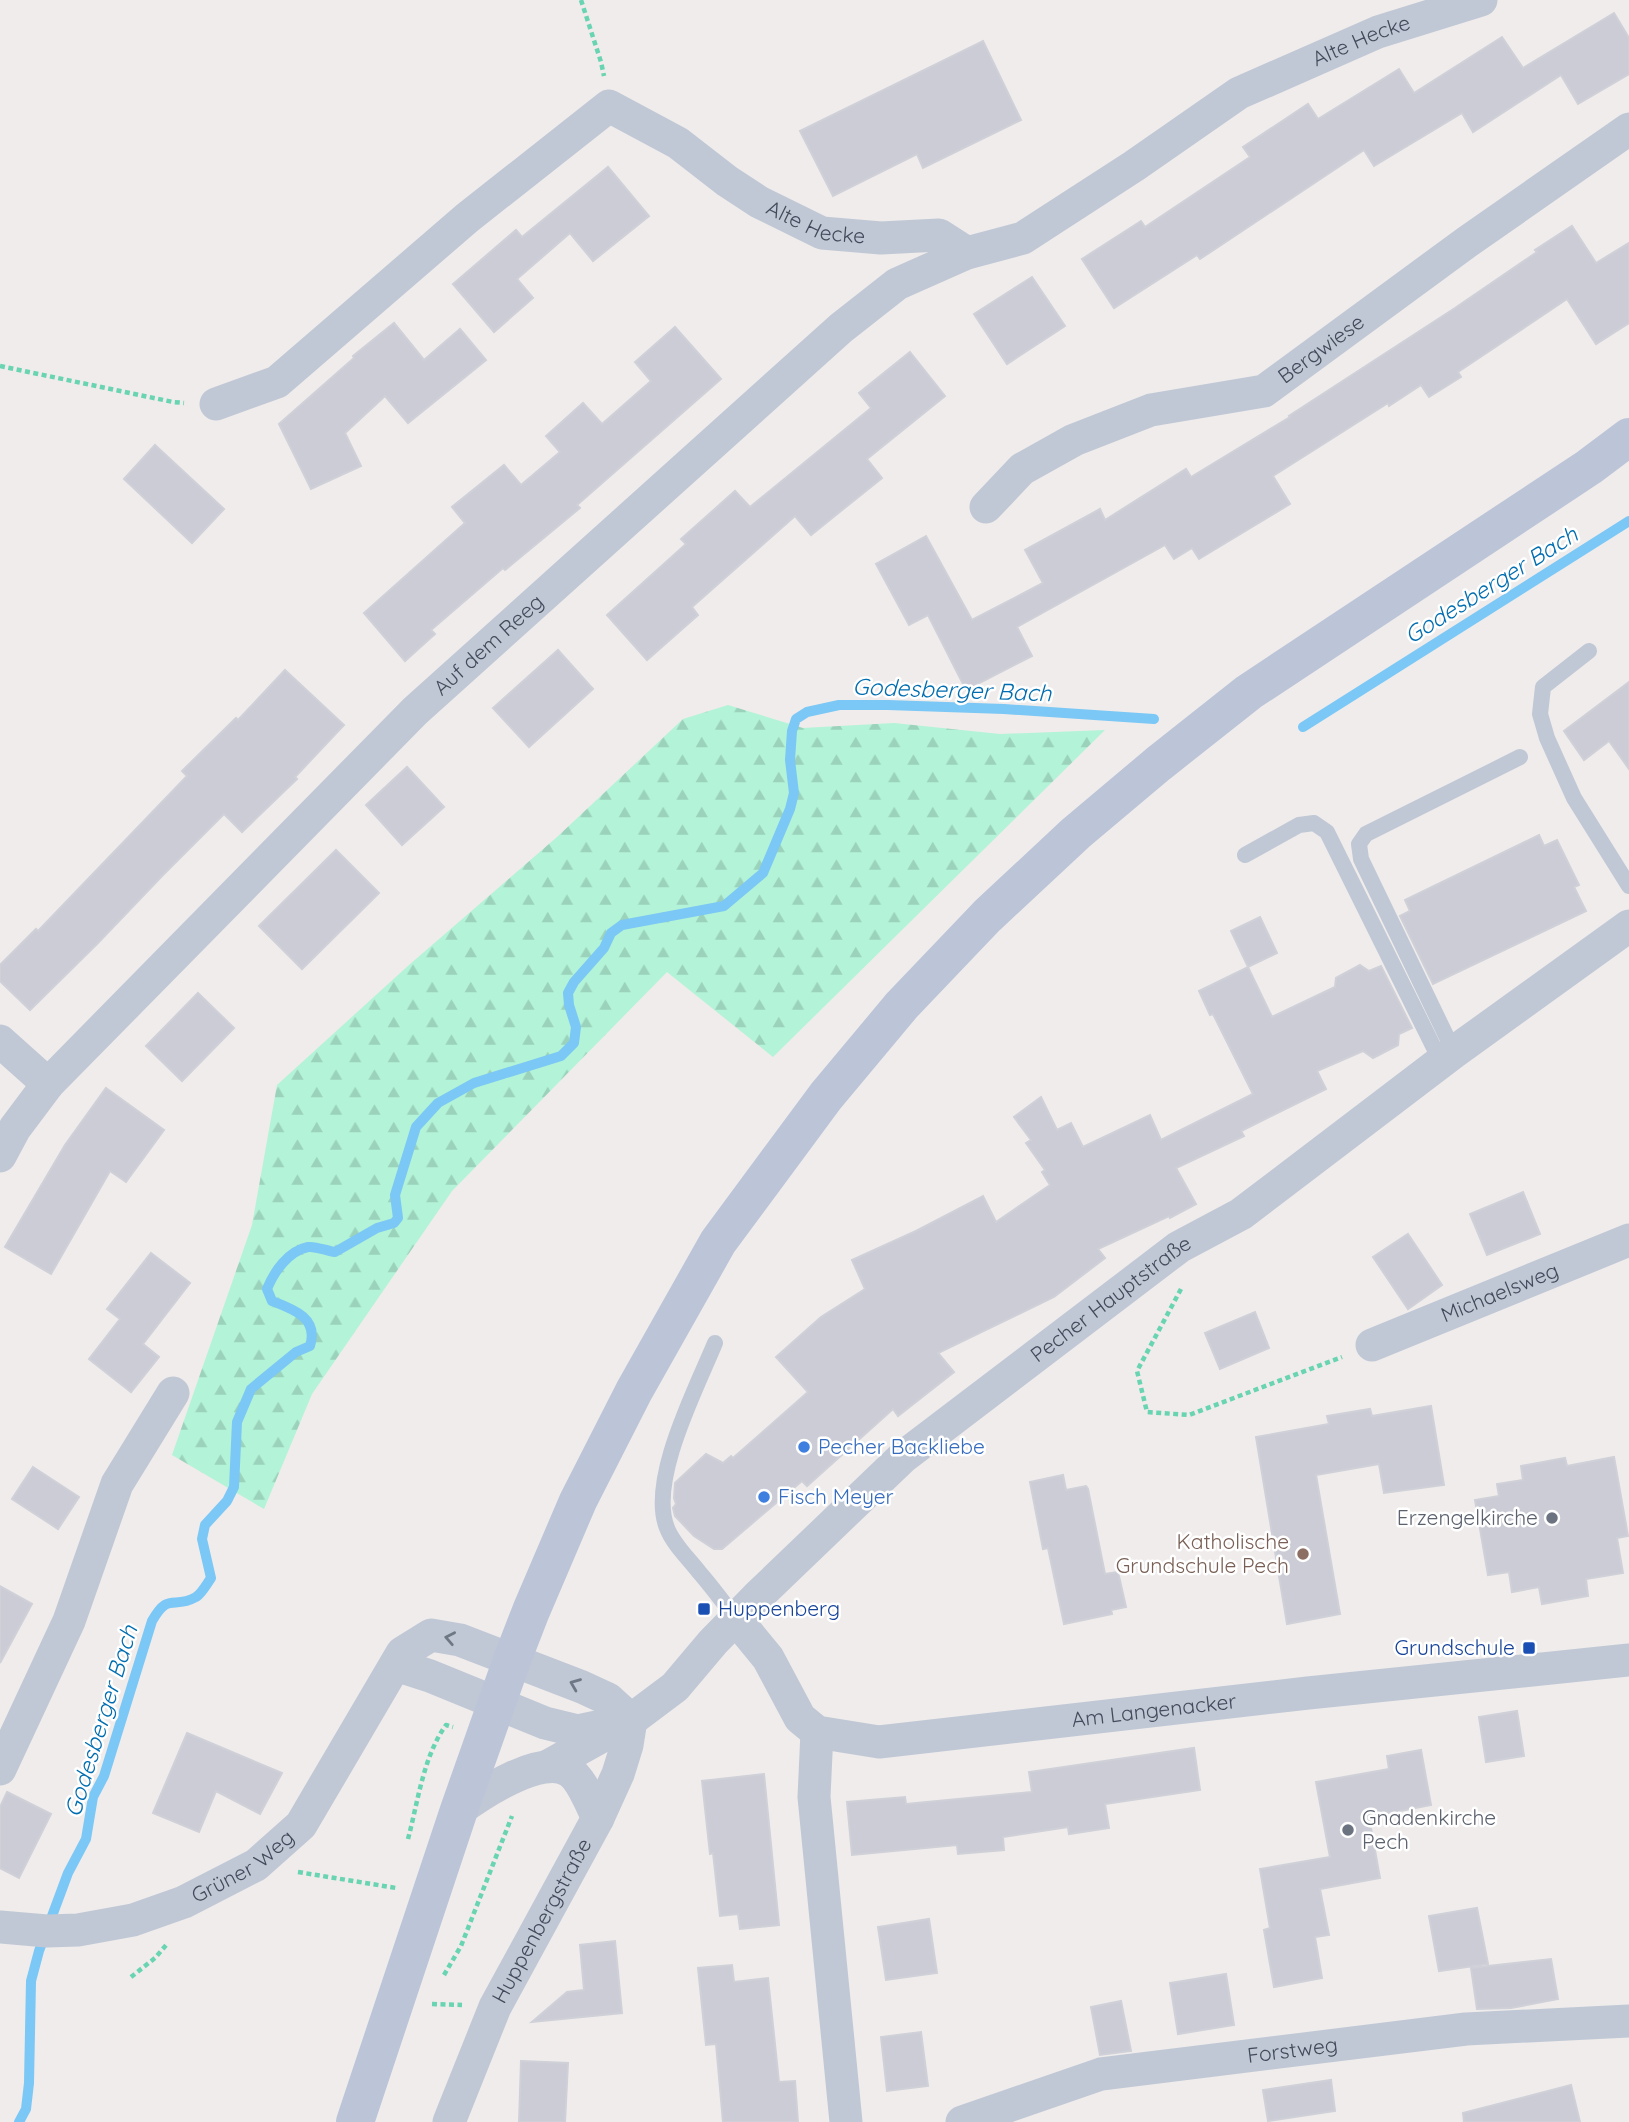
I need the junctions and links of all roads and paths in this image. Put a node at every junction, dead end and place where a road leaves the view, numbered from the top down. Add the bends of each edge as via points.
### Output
1 (581, 0) edge
2 (1481, 0) edge
3 (609, 106) junction
4 (1629, 129) edge
5 (967, 253) junction
6 (0, 366) edge
7 (216, 404) joint
8 (1629, 437) edge
9 (986, 507) dead end
10 (1588, 650) dead end
11 (1521, 757) dead end
12 (1245, 855) dead end
13 (1629, 886) edge
14 (1629, 926) edge
15 (0, 1041) edge
16 (1448, 1057) junction
17 (48, 1084) junction
18 (0, 1156) edge
19 (1629, 1240) edge
20 (1191, 1241) junction
21 (715, 1343) dead end
22 (1372, 1346) joint
23 (173, 1393) dead end
24 (736, 1619) junction
25 (512, 1660) junction
26 (1629, 1660) edge
27 (396, 1665) junction
28 (497, 1703) junction
29 (631, 1720) junction
30 (446, 1725) dead end
31 (817, 1732) junction
32 (0, 1769) edge
33 (540, 1769) junction
34 (459, 1810) junction
35 (597, 1818) junction
36 (408, 1840) dead end
37 (256, 1865) junction
38 (399, 1877) dead end
39 (9, 1928) edge
40 (441, 1980) dead end
41 (435, 1992) dead end
42 (428, 2003) dead end
43 (1629, 2021) edge
44 (355, 2122) edge
45 (449, 2122) edge
46 (846, 2122) edge
47 (962, 2122) edge

1 - 3 path via 601,62
2 - 5 street, Alte Hecke via 1378,32 1239,93 1023,238
3 - 5 street, Alte Hecke via 678,143 759,202 822,233 881,238 939,235
3 - 7 street via 457,227 277,382
4 - 9 street, Bergwiese via 1264,391 1151,410 1074,440 1022,469
5 - 17 street, Auf dem Reeg via 897,284 841,328 415,711
6 - 7 path via 173,402
8 - 25 main road via 1249,692 1076,833 986,916 902,1005 826,1096 718,1242 634,1391 579,1501
10 - 13 lane via 1543,687 1540,714 1574,798
11 - 16 lane via 1366,834 1359,844 1361,859
12 - 16 lane via 1298,825 1314,823 1326,832
14 - 16 street, Pecher Hauptstraße
15 - 17 street
16 - 20 street, Pecher Hauptstraße via 1241,1214
17 - 18 street, Auf dem Reeg
19 - 22 street, Michaelsweg
20 - 22 path via 1185,1281 1137,1371 1147,1412 1189,1415
20 - 24 street, Pecher Hauptstraße via 903,1457
21 - 24 lane via 667,1466 662,1504 667,1529
23 - 32 street via 117,1483 69,1621
24 - 29 street, Pecher Hauptstraße via 675,1687
24 - 31 street via 768,1658 800,1718
25 -> 27 street, Grüner Weg via 460,1640 431,1635 402,1653
25 - 28 main road
29 -> 25 street via 608,1699
26 - 31 street, Am Langenacker via 879,1742
27 - 28 street
27 - 37 street, Grüner Weg via 301,1825
28 - 29 street, Pecher Hauptstraße via 578,1731
28 - 34 main road
29 - 33 street, Pecher Hauptstraße
29 - 35 street, Huppenbergstraße via 618,1774
30 - 36 path via 427,1766
31 - 46 street via 814,1797
33 - 34 street, Pecher Hauptstraße via 489,1789
33 - 35 street via 570,1771
33 - 40 path via 531,1794 511,1817 461,1946
34 - 44 main road
35 - 45 street, Huppenbergstraße via 495,2007
37 - 38 path via 396,1889
37 - 39 street, Grüner Weg via 184,1902 133,1920 78,1930
41 - 42 path
43 - 47 street, Forstweg via 1466,2029 1101,2074

